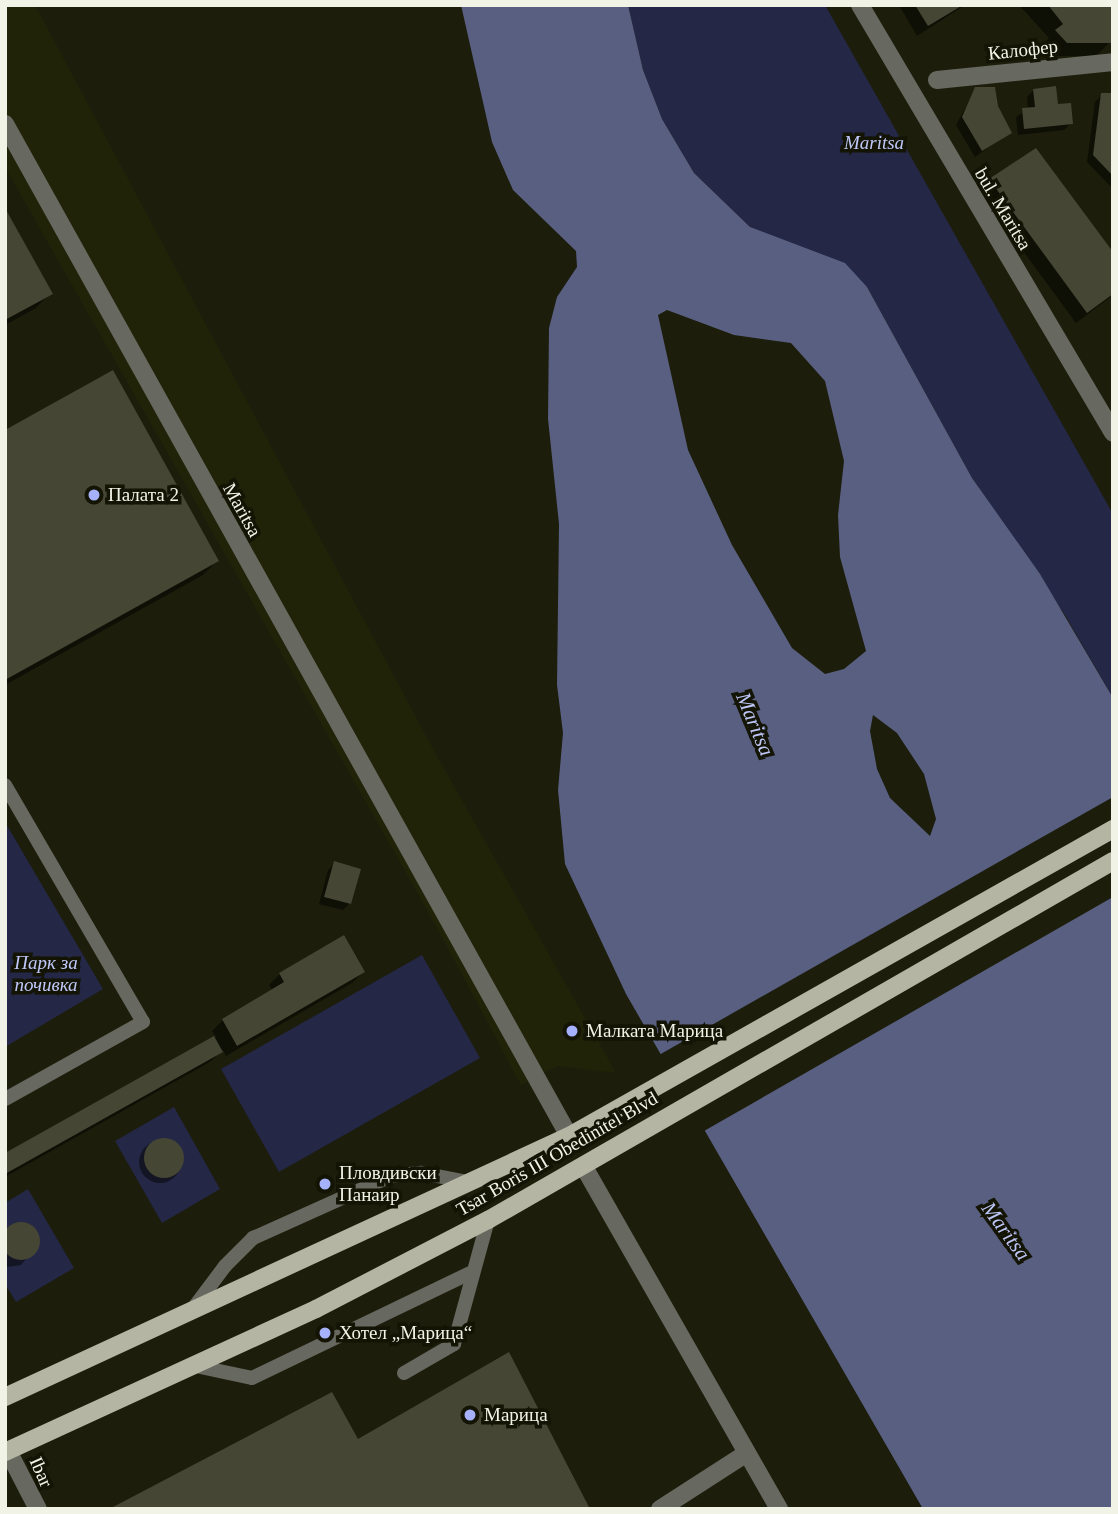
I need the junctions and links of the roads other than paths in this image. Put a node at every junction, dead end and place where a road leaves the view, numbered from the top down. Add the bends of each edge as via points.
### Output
1 (860, 5) edge
2 (1113, 62) edge
3 (937, 80) dead end
4 (5, 124) edge
5 (1113, 433) edge
6 (5, 785) edge
7 (1113, 829) edge
8 (1113, 861) edge
9 (5, 1099) edge
10 (569, 1136) junction
11 (584, 1167) junction
12 (468, 1182) junction
13 (488, 1220) junction
14 (470, 1273) junction
15 (192, 1310) junction
16 (189, 1364) junction
17 (404, 1373) dead end
18 (5, 1397) edge
19 (7, 1452) edge
20 (747, 1453) junction
21 (32, 1507) edge
22 (660, 1509) edge
23 (779, 1509) edge

1 - 5 street, bul. Maritsa
2 - 3 street, Калофер
4 - 10 street, Maritsa
6 - 9 lane via 143,1022
7 - 10 main road, Tsar Boris III Obedinitel Blvd
8 - 11 main road, Tsar Boris III Obedinitel Blvd
10 - 12 main road, Tsar Boris III Obedinitel Blvd
11 - 13 main road, Tsar Boris III Obedinitel Blvd
11 - 20 street
12 - 15 main road, Tsar Boris III Obedinitel Blvd
12 - 15 lane via 422,1172 391,1177 253,1238
13 - 14 lane
13 - 16 main road, Tsar Boris III Obedinitel Blvd via 316,1308
14 - 16 lane via 251,1378
14 - 17 lane via 454,1344
15 - 18 main road, Tsar Boris III Obedinitel Blvd
16 - 19 main road, Tsar Boris III Obedinitel Blvd
19 - 21 street, Ibar
20 - 22 street
20 - 23 street

